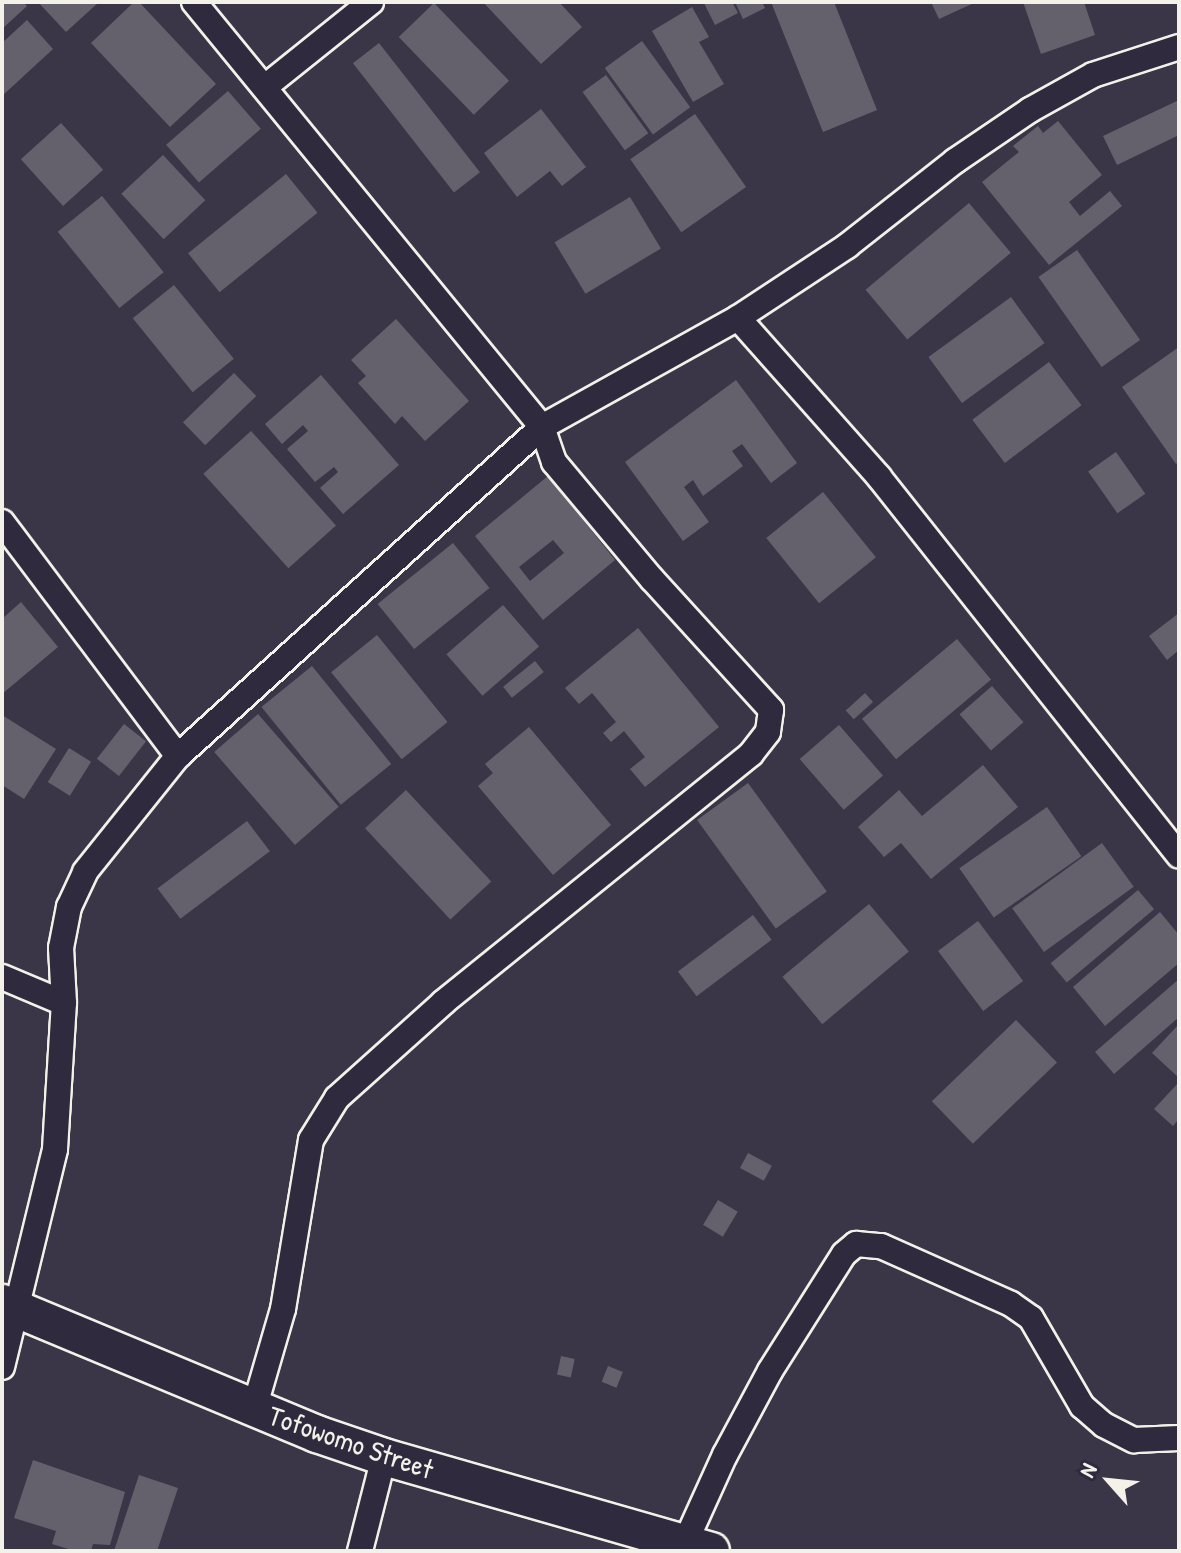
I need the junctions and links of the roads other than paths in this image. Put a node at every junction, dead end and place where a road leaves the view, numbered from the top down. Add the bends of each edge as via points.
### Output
1 (194, 2) edge
2 (371, 2) edge
3 (1179, 47) edge
4 (265, 87) junction
5 (738, 318) junction
6 (542, 427) junction
7 (2, 522) edge
8 (178, 756) junction
9 (1179, 856) edge
10 (2, 977) edge
11 (64, 1003) junction
12 (10, 1306) edge
13 (2, 1367) edge
14 (254, 1409) junction
15 (1179, 1438) edge
16 (384, 1457) junction
17 (698, 1547) edge
18 (360, 1551) edge

1 - 4 street
2 - 4 street
3 - 5 street via 1093,75 1030,110 847,246
4 - 6 street
5 - 6 street
5 - 9 street via 879,477
6 - 8 street
6 - 14 street via 554,462 771,710 768,732 751,754 444,1002 337,1098 311,1140 283,1309
7 - 8 street
8 - 11 street via 79,884 61,948
10 - 11 street
11 - 12 street via 55,1149
12 - 13 street
12 - 14 street, Tofowomo Street
14 - 16 street, Tofowomo Street
15 - 17 street via 1134,1440 1104,1425 1082,1406 1031,1318 1011,1304 881,1246 856,1244 844,1254 770,1371 725,1455
16 - 17 street, Tofowomo Street
16 - 18 street

